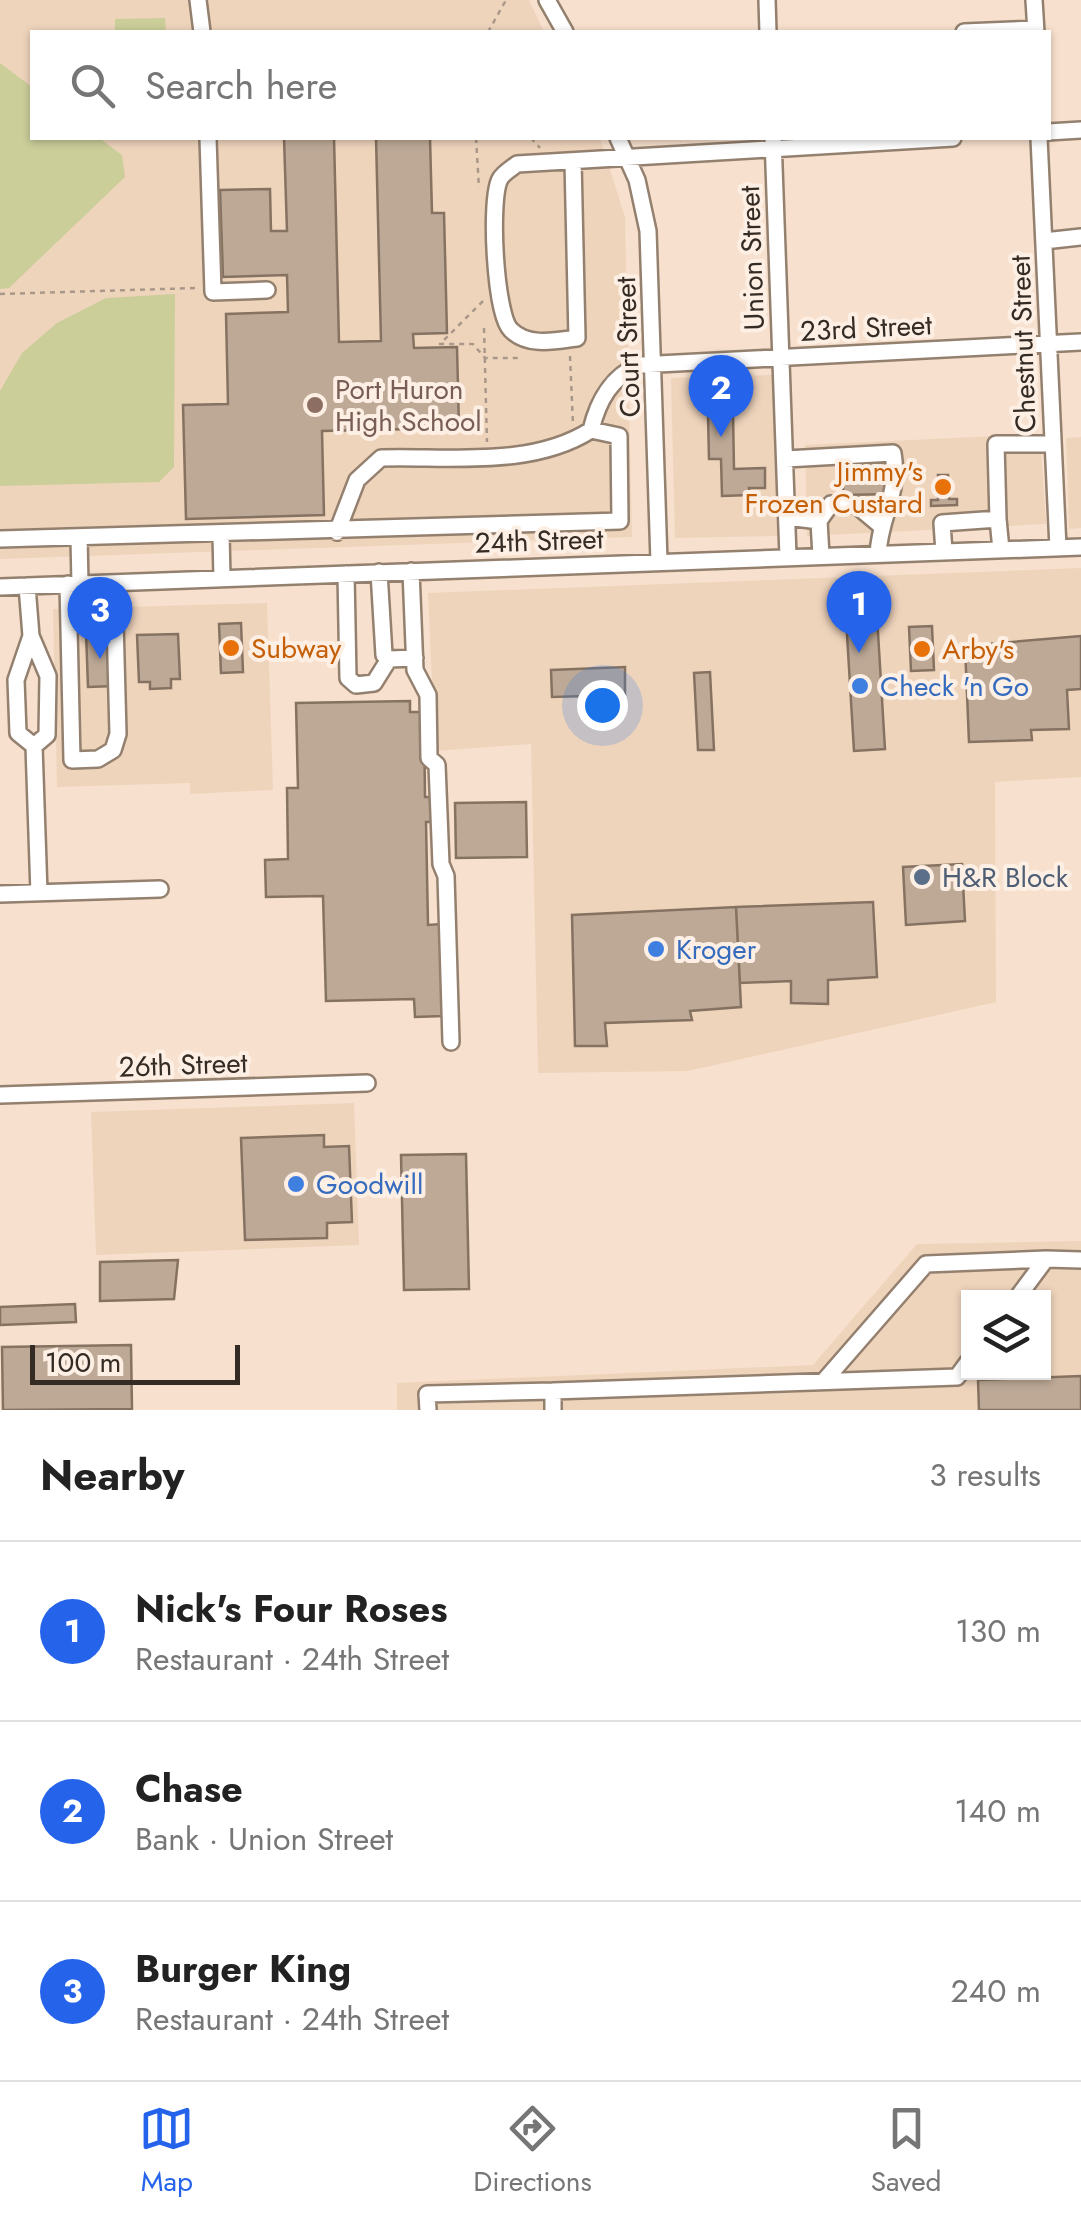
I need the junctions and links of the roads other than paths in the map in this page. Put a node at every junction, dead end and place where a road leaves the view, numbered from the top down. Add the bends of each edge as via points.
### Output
1 (198, 0) edge
2 (547, 0) edge
3 (766, 0) edge
4 (1034, 0) edge
5 (202, 30) edge
6 (564, 30) edge
7 (768, 30) edge
8 (1035, 30) edge
9 (1081, 130) edge
10 (1051, 132) edge
11 (208, 140) edge
12 (619, 140) edge
13 (864, 140) edge
14 (1039, 140) edge
15 (773, 142) edge
16 (628, 158) junction
17 (573, 161) junction
18 (1081, 236) edge
19 (1044, 241) junction
20 (267, 290) dead end
21 (1081, 342) edge
22 (1048, 344) junction
23 (780, 357) junction
24 (653, 363) junction
25 (591, 430) junction
26 (1052, 444) junction
27 (786, 459) junction
28 (787, 518) junction
29 (998, 519) junction
30 (819, 521) junction
31 (880, 525) junction
32 (337, 532) junction
33 (221, 534) junction
34 (79, 537) junction
35 (0, 539) edge
36 (1081, 547) edge
37 (1058, 548) junction
38 (1001, 550) junction
39 (944, 552) junction
40 (878, 554) junction
41 (821, 556) junction
42 (788, 557) junction
43 (659, 561) junction
44 (411, 571) junction
45 (379, 572) junction
46 (346, 574) junction
47 (222, 578) junction
48 (114, 583) junction
49 (74, 584) junction
50 (27, 586) junction
51 (0, 587) edge
52 (115, 621) junction
53 (69, 623) junction
54 (30, 636) junction
55 (415, 658) junction
56 (389, 659) junction
57 (34, 746) junction
58 (160, 888) dead end
59 (39, 892) junction
60 (0, 894) edge
61 (451, 1042) dead end
62 (367, 1083) dead end
63 (0, 1095) edge
64 (1046, 1259) junction
65 (1081, 1260) edge
66 (1023, 1290) edge
67 (961, 1372) edge
68 (824, 1381) junction
69 (553, 1391) junction
70 (428, 1410) edge
71 (554, 1410) edge

1 - 5 street
2 - 6 street
3 - 7 street
4 - 8 street
9 - 10 street
11 - 20 street via 212,292
12 - 16 street, Court Street
13 - 15 street
14 - 19 street, Chestnut Street
15 - 16 street
15 - 23 street, Union Street
16 - 17 street
16 - 24 street, Court Street via 648,231
17 - 17 street via 517,164 500,178 495,199 500,314 512,332 538,342 577,338
18 - 19 street
19 - 22 street, Chestnut Street
21 - 22 street, 23rd Street
22 - 23 street, 23rd Street
22 - 26 street, Chestnut Street
23 - 24 street, 23rd Street
23 - 27 street, Union Street
24 - 25 street via 620,373 597,406
24 - 43 street, Court Street
25 - 32 street via 535,454 381,458 357,480
25 - 32 street via 618,436 620,522
26 - 29 street via 996,444
26 - 37 street, Chestnut Street
27 - 28 street, Union Street
27 - 31 street via 893,453 895,494
28 - 30 street
28 - 42 street, Union Street
29 - 38 street
29 - 39 street via 942,523
30 - 31 street via 831,504 856,505
30 - 41 street
31 - 40 street
32 - 33 street
33 - 34 street
33 - 47 street
34 - 35 street
34 - 49 street
36 - 37 street, 24th Street
37 - 38 street, 24th Street
38 - 39 street, 24th Street
39 - 40 street, 24th Street
40 - 41 street, 24th Street
41 - 42 street, 24th Street
42 - 43 street, 24th Street
43 - 44 street, 24th Street
44 - 45 street, 24th Street
44 - 55 street
45 - 46 street, 24th Street
45 - 56 street
46 - 47 street, 24th Street
46 - 56 street via 348,678 356,685 374,684
47 - 48 street, 24th Street
48 - 49 street, 24th Street
48 - 52 street
49 - 50 street, 24th Street
49 - 53 street
50 - 51 street, 24th Street
50 - 54 street
52 - 53 street
52 - 53 street via 118,734 113,750 98,759 72,760
54 - 57 street via 16,680 18,733
54 - 57 street via 48,676 47,735
55 - 56 street
55 - 61 street via 428,695 429,758 438,766
57 - 59 street
58 - 59 street
59 - 60 street
62 - 63 street, 26th Street
64 - 65 street
64 - 66 street
64 - 68 street via 926,1264
67 - 68 street
68 - 69 street
69 - 70 street via 427,1394
69 - 71 street

